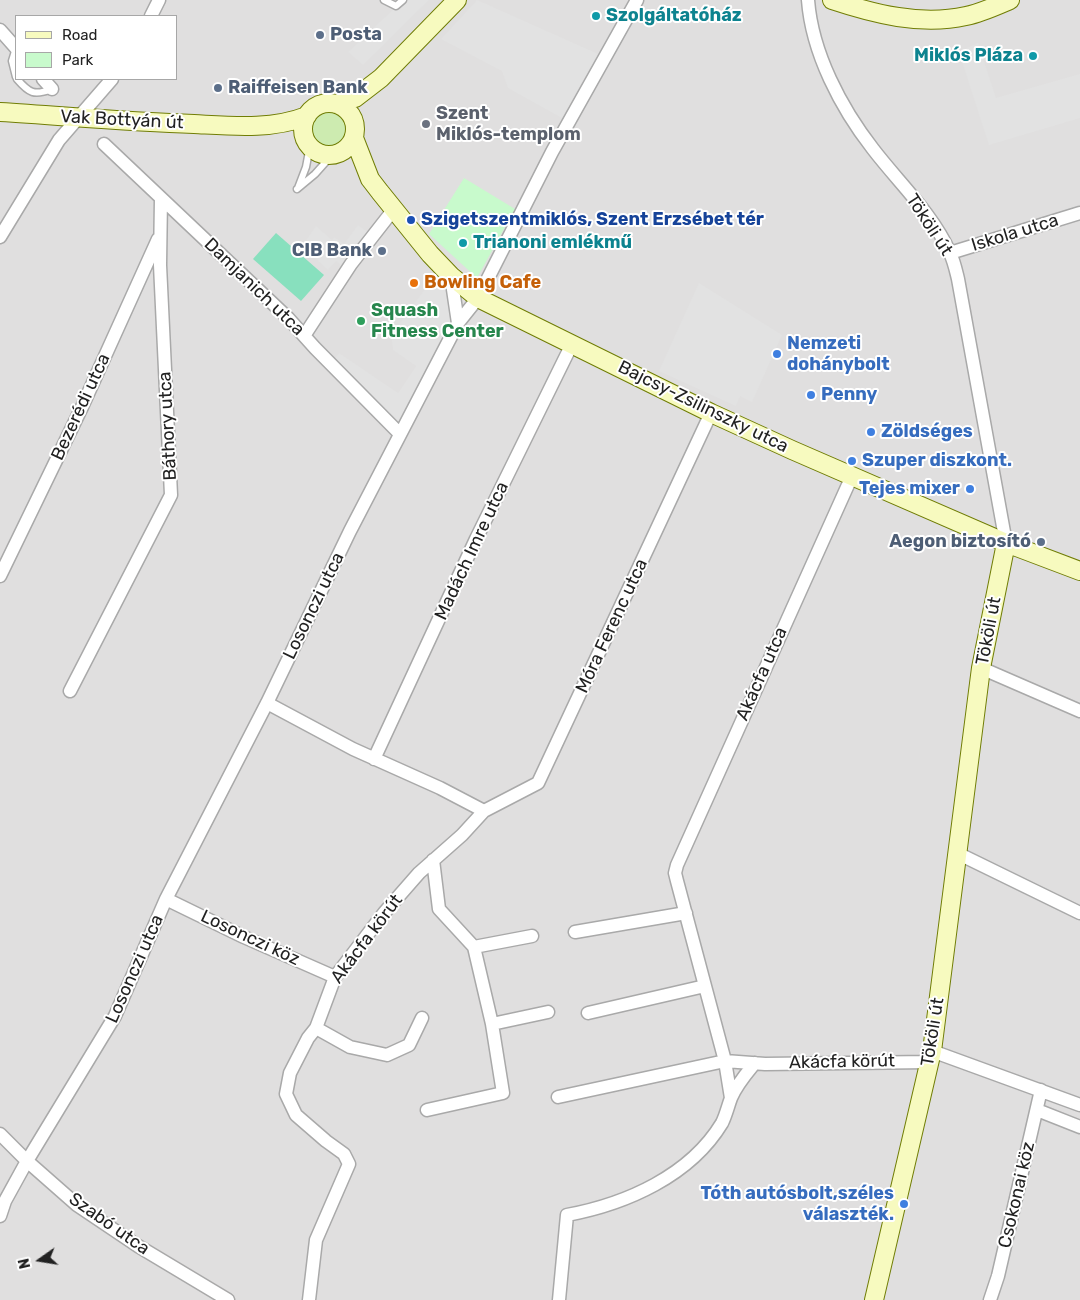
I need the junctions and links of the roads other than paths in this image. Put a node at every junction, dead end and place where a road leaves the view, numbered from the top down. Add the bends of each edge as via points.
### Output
1 (158, 0) edge
2 (384, 0) edge
3 (403, 0) edge
4 (456, 0) edge
5 (637, 0) edge
6 (808, 0) edge
7 (832, 0) edge
8 (1010, 0) edge
9 (863, 5) edge
10 (151, 15) edge
11 (0, 30) edge
12 (15, 47) edge
13 (15, 51) edge
14 (15, 74) edge
15 (381, 78) junction
16 (18, 80) edge
17 (44, 80) edge
18 (111, 80) edge
19 (52, 89) joint
20 (336, 104) junction
21 (0, 112) edge
22 (307, 116) junction
23 (78, 118) junction
24 (354, 120) junction
25 (244, 126) junction
26 (354, 138) junction
27 (307, 142) junction
28 (104, 144) dead end
29 (336, 154) junction
30 (370, 179) junction
31 (162, 198) junction
32 (394, 209) junction
33 (1080, 213) edge
34 (160, 236) junction
35 (0, 237) edge
36 (950, 253) junction
37 (451, 276) junction
38 (478, 298) junction
39 (458, 323) junction
40 (304, 336) junction
41 (572, 344) junction
42 (711, 413) junction
43 (400, 434) junction
44 (852, 476) junction
45 (1006, 543) junction
46 (1080, 572) edge
47 (0, 576) edge
48 (981, 668) junction
49 (70, 691) dead end
50 (267, 703) junction
51 (1080, 711) edge
52 (374, 759) junction
53 (484, 811) junction
54 (957, 853) junction
55 (433, 860) junction
56 (166, 899) junction
57 (1080, 912) edge
58 (686, 913) junction
59 (576, 932) dead end
60 (532, 936) dead end
61 (474, 947) junction
62 (334, 977) junction
63 (704, 986) junction
64 (548, 1012) dead end
65 (588, 1014) dead end
66 (422, 1018) dead end
67 (492, 1024) junction
68 (316, 1028) junction
69 (931, 1056) junction
70 (725, 1061) junction
71 (755, 1063) junction
72 (1042, 1090) junction
73 (558, 1097) dead end
74 (731, 1098) junction
75 (1080, 1105) edge
76 (427, 1110) dead end
77 (1036, 1110) junction
78 (1080, 1126) edge
79 (0, 1134) edge
80 (27, 1161) junction
81 (0, 1216) edge
82 (228, 1300) edge
83 (309, 1300) edge
84 (559, 1300) edge
85 (874, 1300) edge
86 (990, 1300) edge

1 - 10 street
2 - 3 lane via 396,6
4 - 15 street
5 - 38 street, Losonczi utca via 552,152
6 - 36 street, Tököli út via 818,45 849,116 931,221
7 - 9 street
8 - 9 street via 967,16 930,20 880,15
11 - 12 street
13 - 14 lane via 12,61
15 - 20 street via 355,98
15 - 24 street
16 - 19 lane via 27,91 40,94
17 - 19 street
18 - 23 street
20 - 22 street via 320,105
20 - 24 street via 344,107
21 - 23 street, Vak Bottyán út
22 - 25 street, Vak Bottyán út via 274,125
22 - 27 street via 303,130
23 - 25 street, Vak Bottyán út
23 - 35 street via 59,140
24 - 26 street
25 - 27 street, Vak Bottyán út
26 - 29 street
26 - 30 street, Bajcsy-Zsilinszky utca
27 - 29 street via 316,151
27 - 29 lane via 306,167 297,189
28 - 31 street, Damjanich utca
29 - 30 street, Bajcsy-Zsilinszky utca
30 - 32 street, Bajcsy-Zsilinszky utca
31 - 34 street, Báthory utca
31 - 40 street, Damjanich utca
32 - 37 street, Bajcsy-Zsilinszky utca
32 - 40 street via 351,264
33 - 36 street, Iskola utca
34 - 47 street, Bezerédi utca
34 - 49 street, Báthory utca via 171,495
36 - 45 street, Tököli út via 958,279
37 - 38 street, Bajcsy-Zsilinszky utca
37 - 39 street
38 - 39 street, Losonczi utca
38 - 41 street, Bajcsy-Zsilinszky utca
39 - 43 street, Losonczi utca
40 - 43 street, Damjanich utca
41 - 42 street, Bajcsy-Zsilinszky utca
41 - 52 street, Madách Imre utca via 476,539
42 - 44 street, Bajcsy-Zsilinszky utca
42 - 53 street, Móra Ferenc utca via 538,783
43 - 50 street, Losonczi utca
44 - 45 street, Bajcsy-Zsilinszky utca
44 - 58 street, Akácfa utca via 677,865 675,873
45 - 46 street, Bajcsy-Zsilinszky utca
45 - 48 street, Tököli út
48 - 51 street
48 - 54 street, Tököli út
50 - 52 street
50 - 56 street, Losonczi utca
52 - 53 street
53 - 55 street, Akácfa körút via 468,830
54 - 57 street
54 - 69 street, Tököli út
55 - 61 street via 439,909
55 - 62 street, Akácfa körút via 384,913
56 - 62 street, Losonczi köz
56 - 80 street, Losonczi utca via 115,1016
58 - 59 street
58 - 63 street
60 - 61 street
61 - 67 street
62 - 68 street, Akácfa körút
63 - 65 street
63 - 70 street
64 - 67 street
66 - 68 street via 409,1045 387,1055 350,1048
67 - 76 street via 503,1093
68 - 83 street, Akácfa körút via 290,1073 286,1094 296,1115 344,1154 349,1164 316,1240
69 - 71 street, Akácfa körút
69 - 72 street, Akácfa körút
69 - 85 street, Tököli út
70 - 71 street, Akácfa körút
70 - 73 street, Akácfa körút
70 - 74 street
71 - 74 street via 740,1080
72 - 75 street, Akácfa körút
72 - 77 street, Csokonai köz
74 - 84 street via 722,1122 702,1150 686,1163 627,1198 568,1215
77 - 78 street
77 - 86 street, Csokonai köz
79 - 80 street, Szabó utca
80 - 81 street, Losonczi utca
80 - 82 street, Szabó utca via 77,1205

